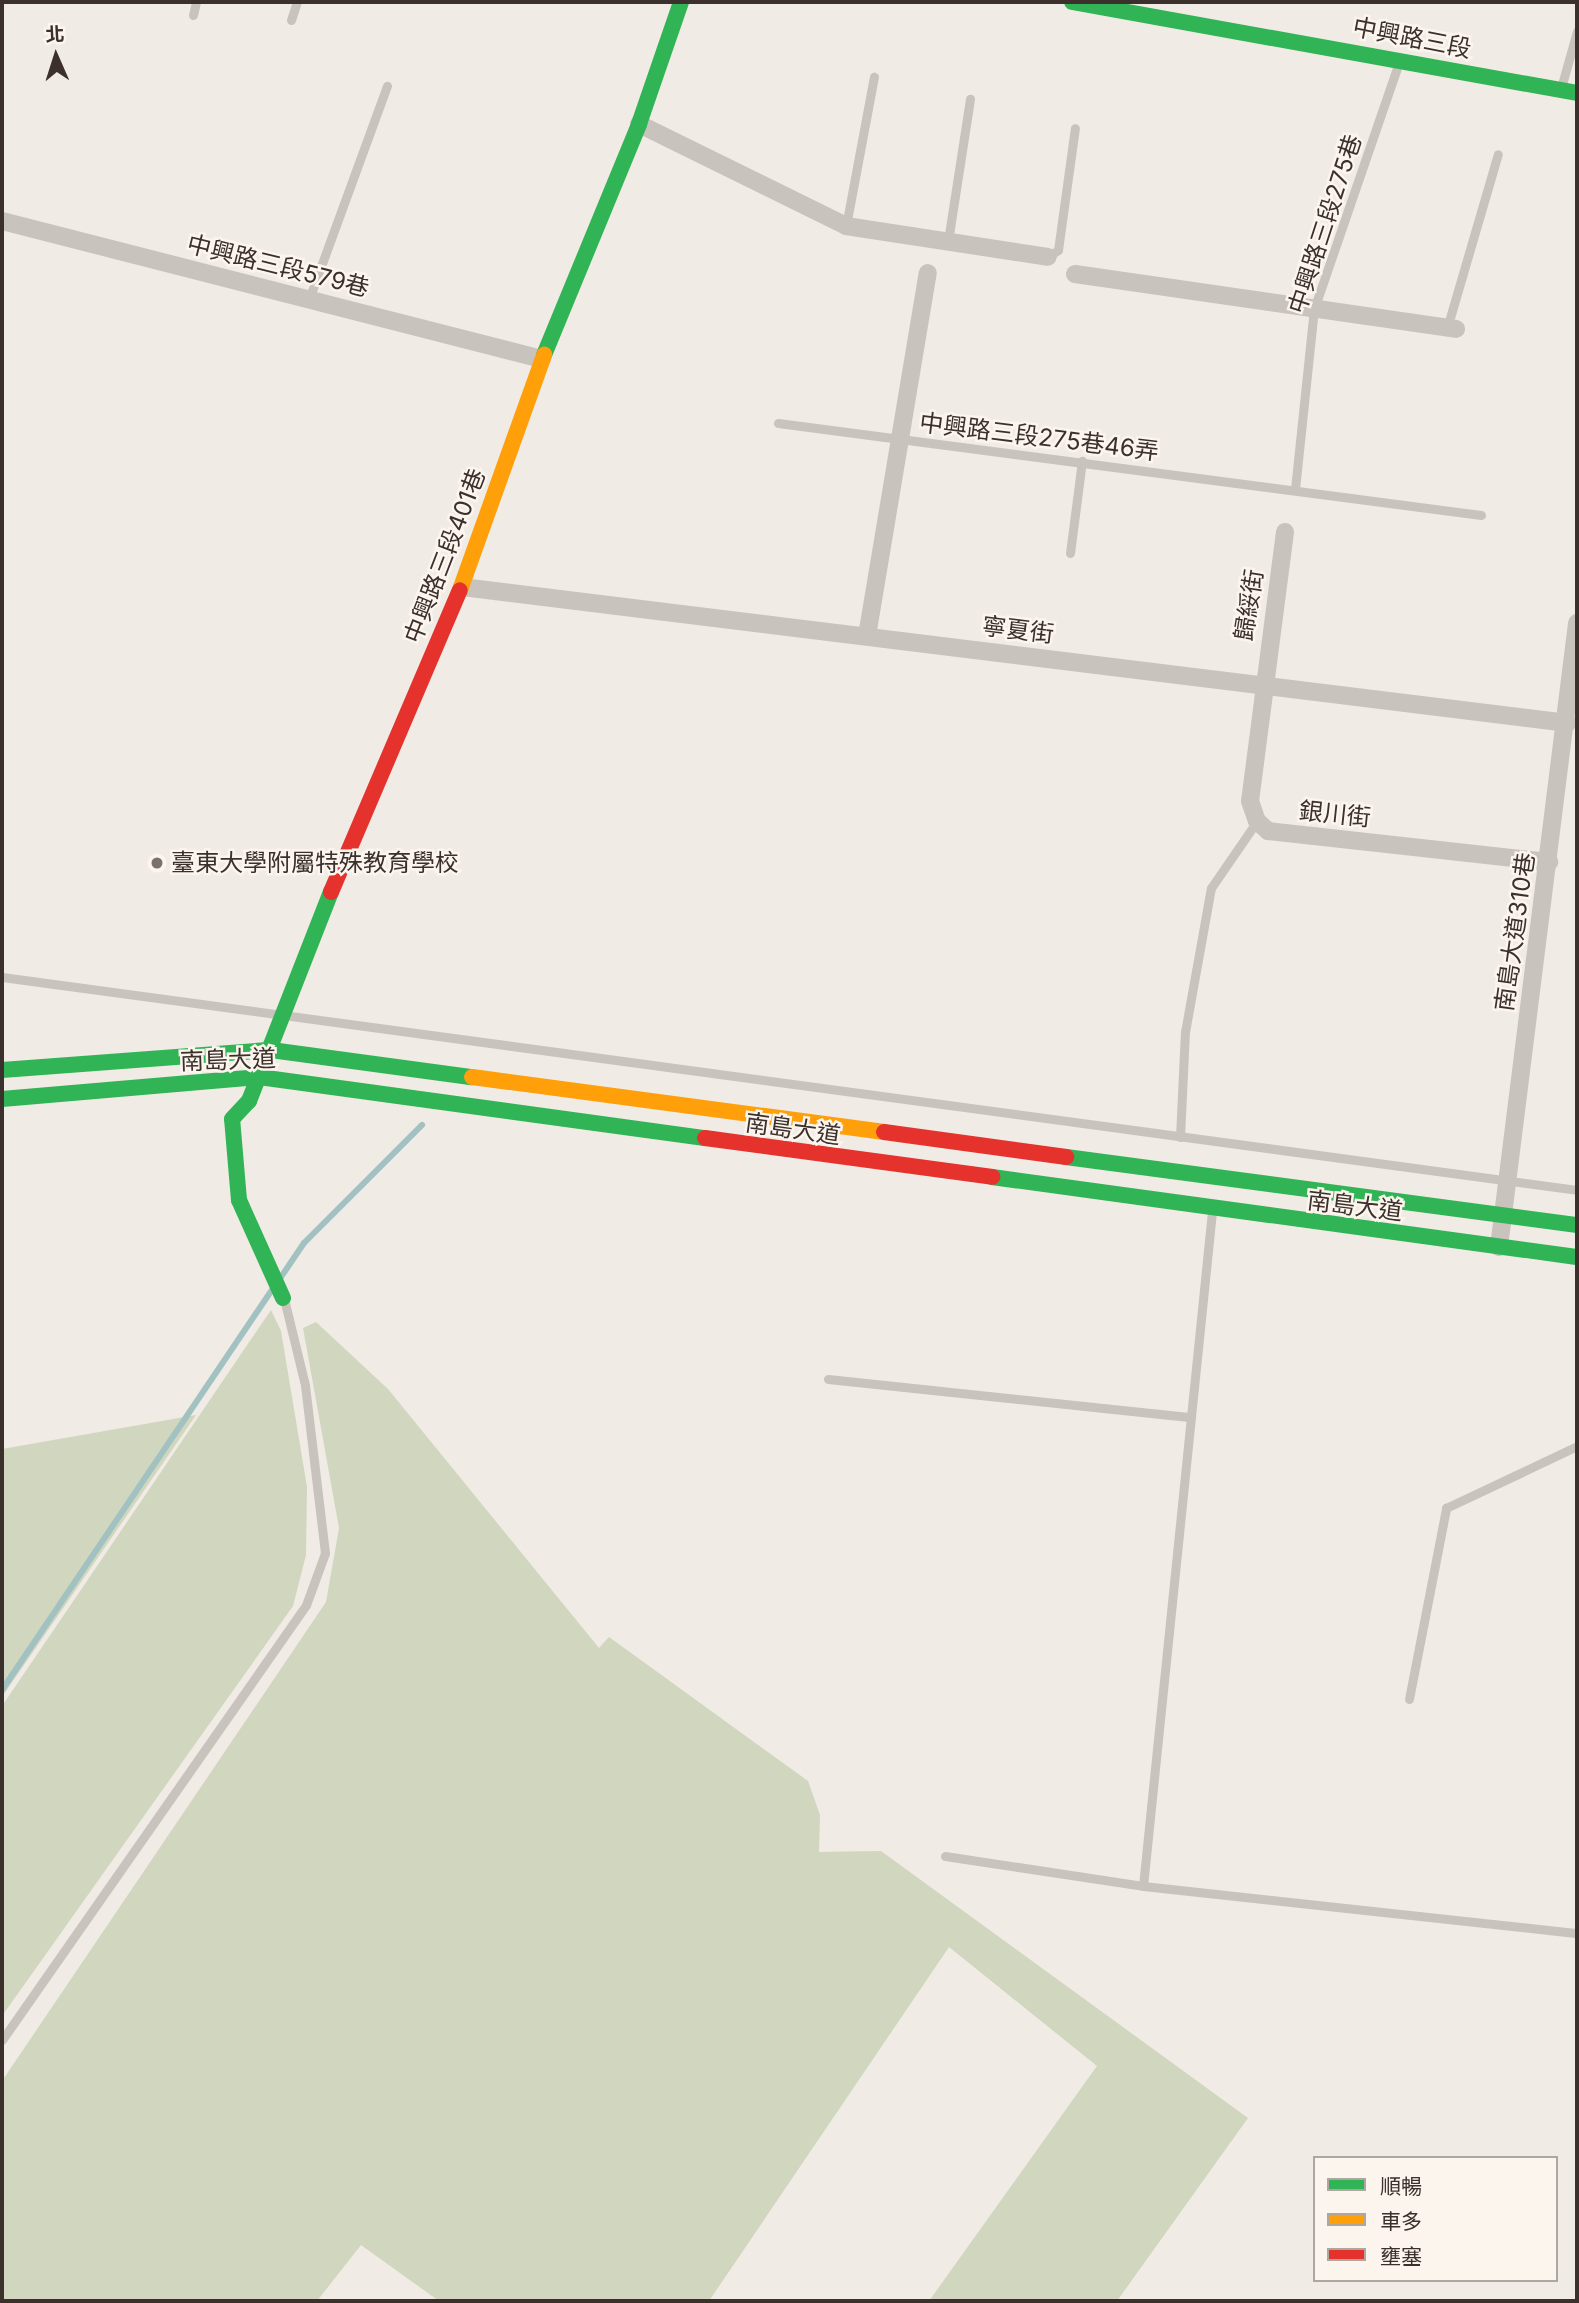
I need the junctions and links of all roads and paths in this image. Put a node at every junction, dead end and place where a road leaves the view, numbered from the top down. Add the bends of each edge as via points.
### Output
1 (196, 2) edge
2 (297, 2) edge
3 (681, 2) edge
4 (1072, 2) edge
5 (1133, 6) edge
6 (193, 15) dead end
7 (291, 20) dead end
8 (1577, 32) edge
9 (1400, 58) junction
10 (874, 77) dead end
11 (387, 86) dead end
12 (1569, 91) edge
13 (970, 99) dead end
14 (639, 124) junction
15 (1075, 128) dead end
16 (1498, 154) dead end
17 (2, 221) edge
18 (846, 226) junction
19 (948, 241) junction
20 (1048, 257) joint
21 (928, 273) dead end
22 (1075, 274) dead end
23 (309, 299) junction
24 (1314, 309) junction
25 (1452, 329) joint
26 (542, 359) junction
27 (778, 423) dead end
28 (898, 438) junction
29 (1082, 461) junction
30 (1295, 489) junction
31 (1481, 515) dead end
32 (1285, 532) dead end
33 (1070, 553) dead end
34 (462, 587) junction
35 (1577, 623) edge
36 (867, 636) junction
37 (1261, 684) junction
38 (1568, 723) junction
39 (1257, 821) junction
40 (1549, 862) junction
41 (2, 977) edge
42 (284, 1016) junction
43 (271, 1050) junction
44 (2, 1070) edge
45 (259, 1077) junction
46 (2, 1098) edge
47 (1180, 1137) junction
48 (1505, 1181) junction
49 (1577, 1190) edge
50 (1212, 1211) junction
51 (1500, 1217) junction
52 (1577, 1225) edge
53 (1499, 1247) junction
54 (1577, 1257) edge
55 (284, 1298) joint
56 (828, 1379) dead end
57 (1191, 1416) junction
58 (1577, 1446) edge
59 (1409, 1699) dead end
60 (945, 1856) dead end
61 (1143, 1886) junction
62 (1577, 1933) edge
63 (2, 2040) edge

1 - 6 lane
2 - 7 lane
3 - 14 street, 中興路三段401巷
4 - 5 street, 中興路三段
5 - 9 street, 中興路三段
8 - 12 lane
9 - 12 street, 中興路三段
9 - 24 lane, 中興路三段275巷
10 - 18 lane
11 - 23 lane
13 - 19 lane
14 - 18 street
14 - 26 street, 中興路三段401巷
15 - 20 lane via 1058,250
16 - 25 lane
17 - 23 street, 中興路三段579巷
18 - 19 street
19 - 20 street
21 - 28 street
22 - 24 street
23 - 26 street, 中興路三段579巷
24 - 25 street
24 - 30 lane, 中興路三段275巷
26 - 34 street, 中興路三段401巷
27 - 28 lane, 中興路三段275巷46弄
28 - 29 lane, 中興路三段275巷46弄
28 - 36 street
29 - 30 lane, 中興路三段275巷46弄
29 - 33 lane
30 - 31 lane, 中興路三段275巷46弄
32 - 37 street, 歸綏街
34 - 36 street, 寧夏街
34 - 42 street, 中興路三段401巷 via 386,752
35 - 38 street, 南島大道310巷
36 - 37 street, 寧夏街
37 - 38 street, 寧夏街
37 - 39 street via 1250,801
38 - 40 street, 南島大道310巷
39 - 40 street, 銀川街 via 1268,831
39 - 47 lane via 1211,888 1185,1032
40 - 48 street, 南島大道310巷
41 - 42 lane
42 - 43 street, 中興路三段401巷
42 - 47 lane
43 - 44 street, 南島大道
43 - 45 street, 中興路三段401巷
43 - 51 street, 南島大道
45 - 46 street, 南島大道
45 - 50 street, 南島大道
45 - 55 street, 中興路三段401巷 via 232,1119 239,1200
47 - 48 lane
48 - 49 lane
48 - 51 street, 南島大道310巷
50 - 53 street, 南島大道
50 - 57 lane
51 - 52 street, 南島大道
51 - 53 street, 南島大道310巷
53 - 54 street, 南島大道
55 - 63 lane via 306,1385 326,1553 306,1605
56 - 57 lane
57 - 61 lane
58 - 59 lane via 1446,1507
60 - 61 lane
61 - 62 lane

